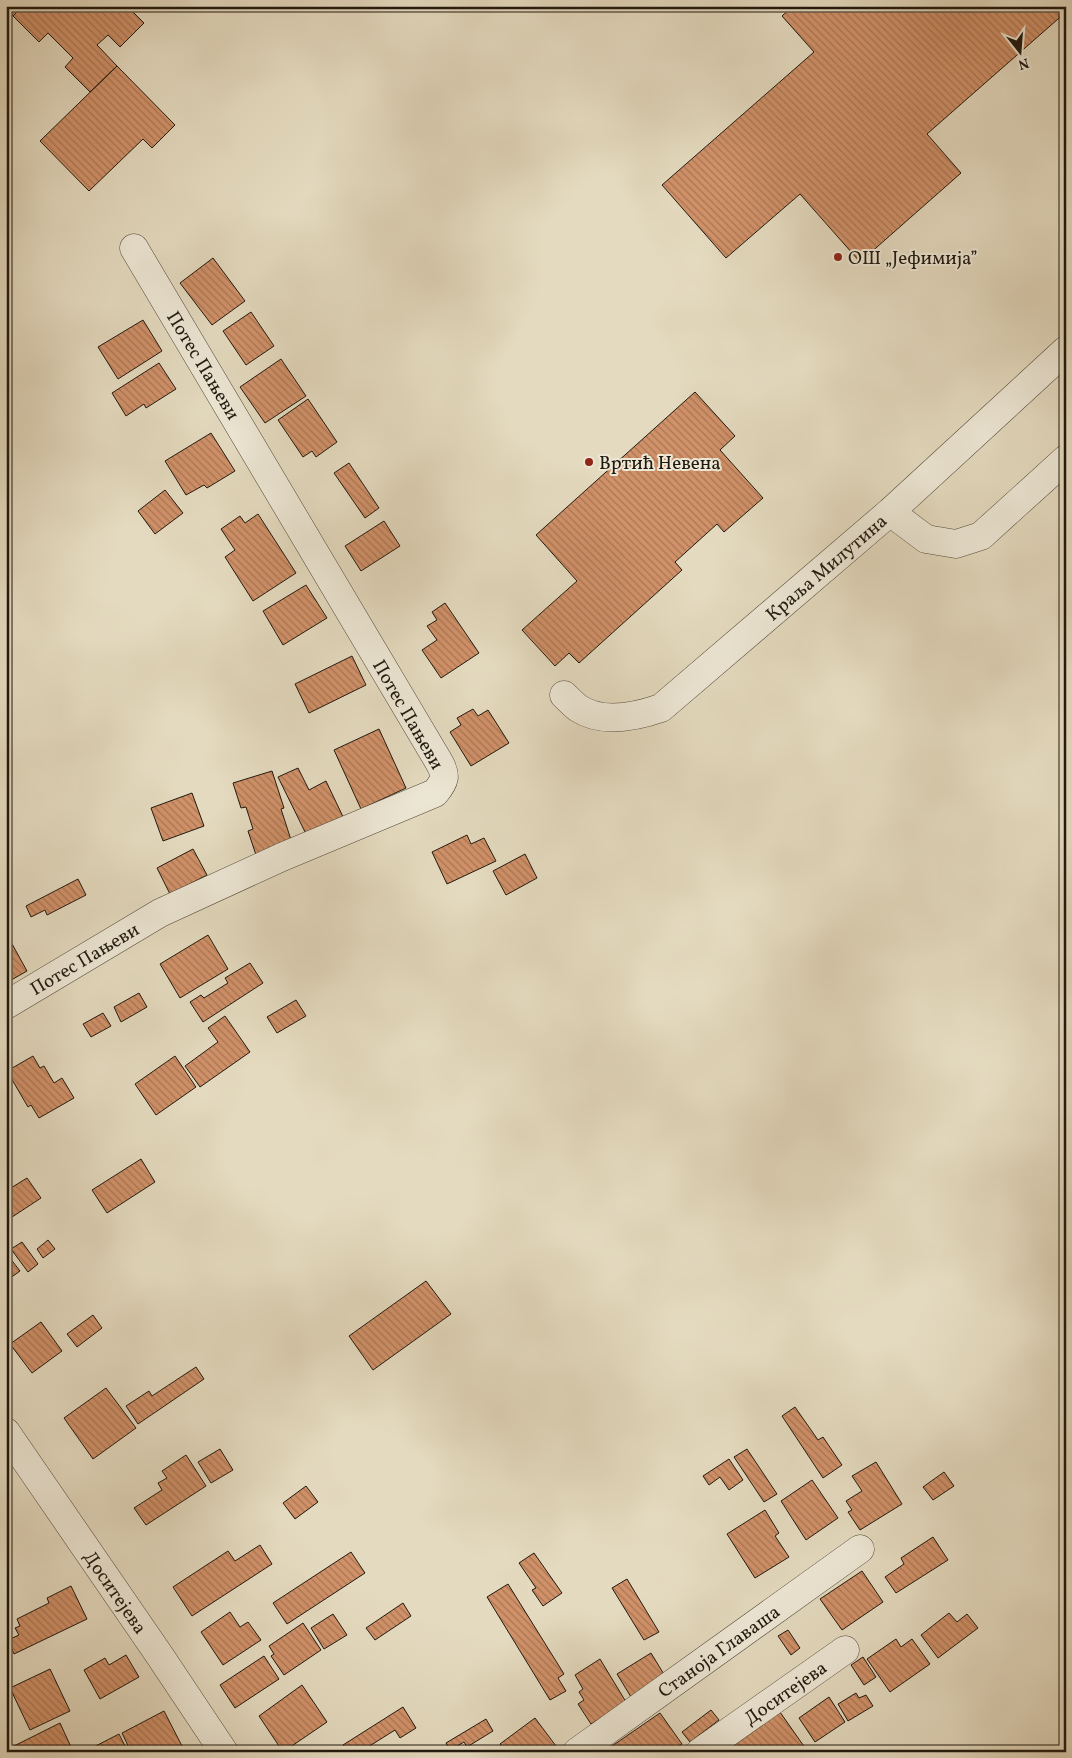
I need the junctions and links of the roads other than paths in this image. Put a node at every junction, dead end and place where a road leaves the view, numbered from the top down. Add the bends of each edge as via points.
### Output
1 (134, 248) dead end
2 (1066, 350) edge
3 (1066, 459) edge
4 (890, 512) junction
5 (564, 695) dead end
6 (6, 1005) edge
7 (6, 1432) edge
8 (860, 1549) dead end
9 (845, 1650) dead end
10 (224, 1752) edge
11 (577, 1752) edge
12 (700, 1752) edge

1 - 6 street, Потес Пањеви via 440,762 445,772 443,784 435,793 282,857 160,913
2 - 4 street, Краља Милутина
3 - 4 street via 980,536 956,544 926,539
4 - 5 street, Краља Милутина via 661,708 644,714 610,718 592,715
7 - 10 street, Доситејева
8 - 11 street, Станоја Главаша
9 - 12 street, Доситејева

